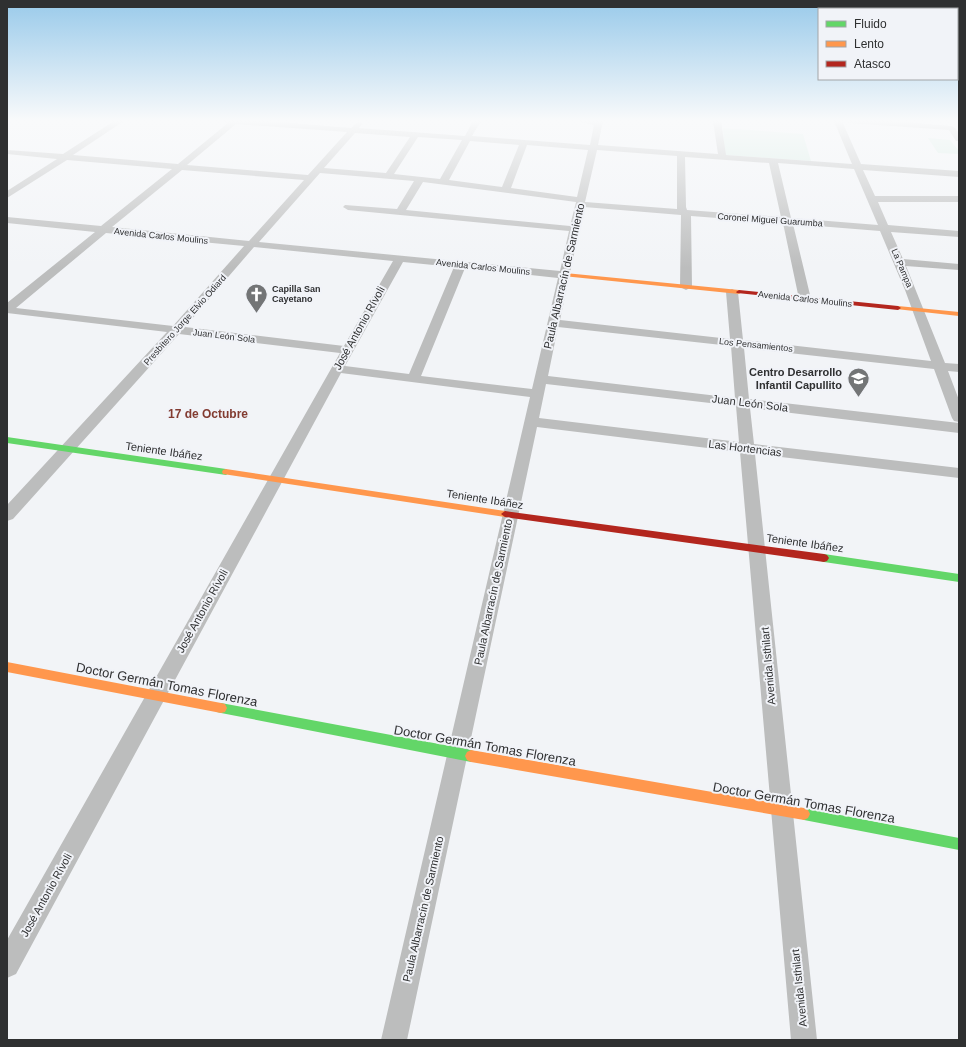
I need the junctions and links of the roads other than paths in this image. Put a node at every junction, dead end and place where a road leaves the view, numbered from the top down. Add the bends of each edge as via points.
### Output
1 (45, 170) edge
2 (176, 170) edge
3 (234, 170) edge
4 (318, 170) edge
5 (392, 170) edge
6 (451, 170) edge
7 (513, 170) edge
8 (588, 170) edge
9 (681, 170) edge
10 (775, 170) edge
11 (859, 170) edge
12 (906, 170) edge
13 (314, 174) junction
14 (959, 174) edge
15 (388, 176) junction
16 (420, 179) junction
17 (444, 182) junction
18 (505, 191) junction
19 (7, 195) edge
20 (872, 199) junction
21 (959, 200) edge
22 (581, 202) junction
23 (348, 208) dead end
24 (400, 212) junction
25 (684, 213) junction
26 (7, 220) edge
27 (787, 221) junction
28 (884, 228) junction
29 (575, 229) junction
30 (103, 230) junction
31 (959, 234) edge
32 (252, 245) junction
33 (399, 259) junction
34 (899, 262) junction
35 (461, 264) junction
36 (959, 267) edge
37 (565, 275) junction
38 (686, 287) junction
39 (732, 292) junction
40 (805, 299) junction
41 (7, 309) edge
42 (918, 310) junction
43 (959, 314) edge
44 (554, 324) junction
45 (176, 330) junction
46 (737, 343) junction
47 (347, 350) junction
48 (939, 365) junction
49 (959, 368) edge
50 (336, 369) junction
51 (414, 378) junction
52 (542, 379) junction
53 (538, 394) junction
54 (742, 402) junction
55 (959, 418) edge
56 (532, 422) junction
57 (959, 428) edge
58 (7, 440) edge
59 (747, 448) junction
60 (67, 449) junction
61 (959, 474) edge
62 (275, 479) junction
63 (7, 515) edge
64 (510, 515) junction
65 (757, 548) junction
66 (959, 578) edge
67 (7, 667) edge
68 (156, 695) junction
69 (458, 754) junction
70 (781, 810) junction
71 (959, 844) edge
72 (7, 965) edge
73 (394, 1040) edge
74 (804, 1040) edge

1 - 19 street
2 - 30 street
3 - 13 street, Coronel Miguel Guarumba
4 - 13 street, Presbítero Jorge Elvio Odiard
5 - 15 street
6 - 17 street
7 - 18 street
8 - 22 street, Paula Albarracín de Sarmiento
9 - 25 street via 681,208
10 - 27 street
11 - 20 street, La Pampa
12 - 14 street
13 - 15 street, Coronel Miguel Guarumba
13 - 32 street, Presbítero Jorge Elvio Odiard
15 - 16 street, Coronel Miguel Guarumba
16 - 17 street, Coronel Miguel Guarumba
16 - 24 street
17 - 18 street, Coronel Miguel Guarumba
18 - 22 street, Coronel Miguel Guarumba
20 - 21 street
20 - 28 street, La Pampa
22 - 25 street, Coronel Miguel Guarumba
22 - 29 street, Paula Albarracín de Sarmiento
23 - 24 street
24 - 29 street
25 - 27 street, Coronel Miguel Guarumba
25 - 38 street
26 - 30 street, Avenida Carlos Moulins
27 - 28 street, Coronel Miguel Guarumba
27 - 40 street
28 - 31 street, Coronel Miguel Guarumba
28 - 34 street, La Pampa
29 - 37 street, Paula Albarracín de Sarmiento
30 - 32 street, Avenida Carlos Moulins
30 - 41 street
32 - 33 street, Avenida Carlos Moulins
32 - 45 street, Presbítero Jorge Elvio Odiard
33 - 35 street, Avenida Carlos Moulins
33 - 47 street, José Antonio Rívoli
34 - 36 street
34 - 42 street, La Pampa
35 - 37 street, Avenida Carlos Moulins
35 - 51 street
37 - 38 street, Avenida Carlos Moulins
37 - 44 street, Paula Albarracín de Sarmiento
38 - 39 street, Avenida Carlos Moulins
39 - 40 street, Avenida Carlos Moulins
39 - 46 street, Avenida Isthilart
40 - 42 street, Avenida Carlos Moulins
41 - 45 street, Juan León Sola
42 - 43 street, Avenida Carlos Moulins
42 - 48 street, La Pampa
44 - 46 street, Los Pensamientos
44 - 52 street, Paula Albarracín de Sarmiento
45 - 47 street, Juan León Sola
45 - 60 street, Presbítero Jorge Elvio Odiard
46 - 48 street, Los Pensamientos
46 - 54 street, Avenida Isthilart
47 - 50 street, José Antonio Rívoli
48 - 49 street, Los Pensamientos
48 - 55 street, La Pampa
50 - 51 street
50 - 62 street, José Antonio Rívoli
51 - 53 street
52 - 53 street, Paula Albarracín de Sarmiento
52 - 54 street, Juan León Sola
53 - 56 street, Paula Albarracín de Sarmiento
54 - 57 street, Juan León Sola
54 - 59 street, Avenida Isthilart
56 - 59 street, Las Hortencias
56 - 64 street, Paula Albarracín de Sarmiento
58 - 60 street, Teniente Ibáñez
59 - 61 street, Las Hortencias
59 - 65 street, Avenida Isthilart
60 - 62 street, Teniente Ibáñez
60 - 63 street, Presbítero Jorge Elvio Odiard
62 - 64 street, Teniente Ibáñez
62 - 68 street, José Antonio Rívoli
64 - 65 street, Teniente Ibáñez
64 - 69 street, Paula Albarracín de Sarmiento
65 - 66 street, Teniente Ibáñez
65 - 70 street, Avenida Isthilart
67 - 68 street, Doctor Germán Tomas Florenza
68 - 69 street, Doctor Germán Tomas Florenza
68 - 72 street, José Antonio Rívoli
69 - 70 street, Doctor Germán Tomas Florenza
69 - 73 street, Paula Albarracín de Sarmiento
70 - 71 street, Doctor Germán Tomas Florenza
70 - 74 street, Avenida Isthilart

